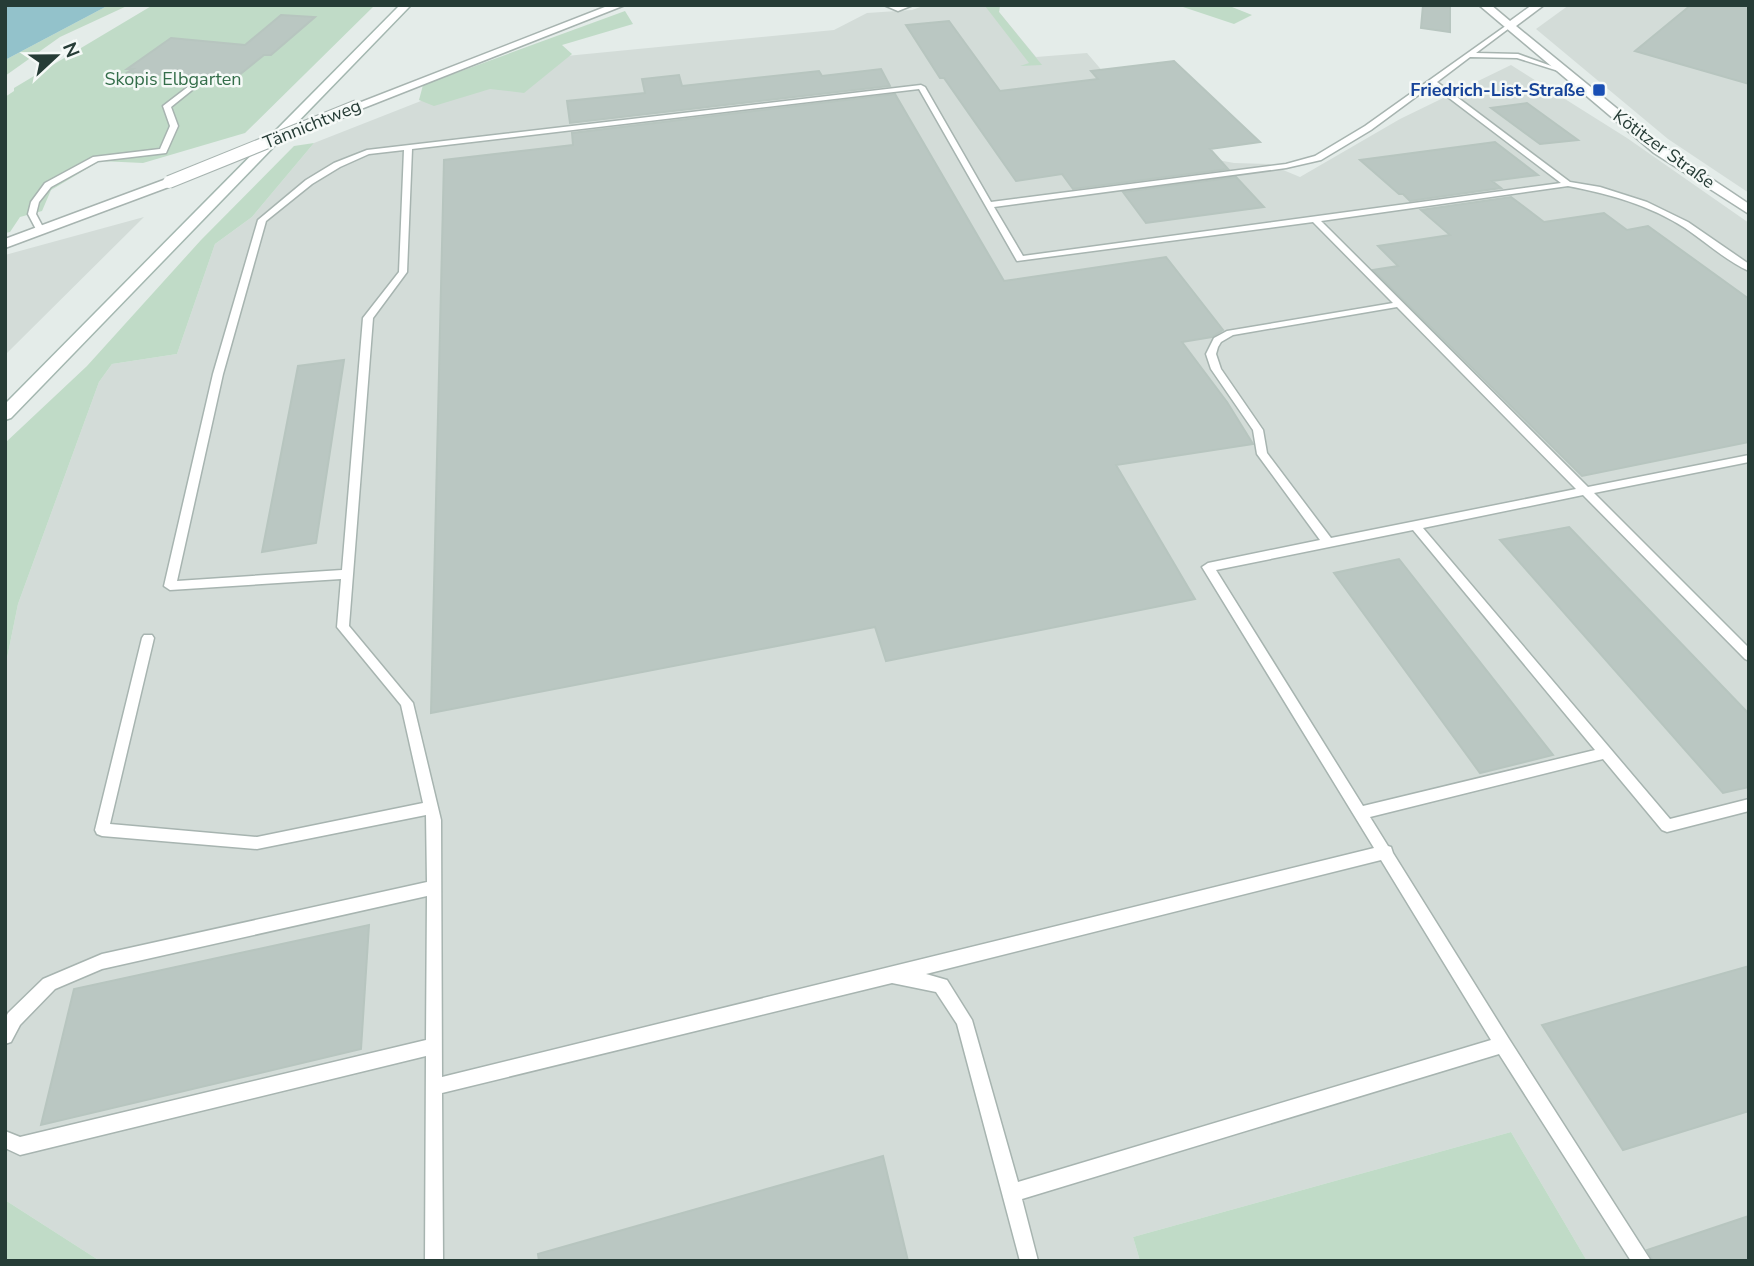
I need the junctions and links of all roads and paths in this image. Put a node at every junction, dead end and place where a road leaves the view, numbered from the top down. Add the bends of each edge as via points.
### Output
1 (406, 5) edge
2 (620, 5) edge
3 (887, 5) edge
4 (910, 5) edge
5 (1484, 5) edge
6 (1539, 5) edge
7 (1509, 26) junction
8 (1469, 55) junction
9 (1566, 73) junction
10 (168, 75) dead end
11 (1433, 82) junction
12 (408, 146) junction
13 (1568, 184) junction
14 (1039, 199) joint
15 (989, 205) junction
16 (1749, 210) edge
17 (1315, 219) junction
18 (41, 231) junction
19 (5, 244) edge
20 (1749, 268) edge
21 (1400, 304) junction
22 (5, 414) edge
23 (1749, 458) edge
24 (1583, 489) junction
25 (1414, 524) junction
26 (1328, 542) junction
27 (347, 574) junction
28 (148, 638) dead end
29 (1749, 656) edge
30 (1606, 753) junction
31 (1749, 805) edge
32 (431, 808) junction
33 (1362, 813) junction
34 (1386, 852) junction
35 (434, 887) junction
36 (892, 975) junction
37 (5, 1036) edge
38 (1503, 1045) junction
39 (433, 1046) junction
40 (434, 1087) junction
41 (5, 1139) edge
42 (1012, 1193) junction
43 (434, 1261) edge
44 (1029, 1261) edge
45 (1642, 1261) edge

1 - 22 street
2 - 18 street, Tännichtweg, bridge
3 - 4 lane via 898,9
5 - 7 street, Kötitzer Straße
6 - 7 street
7 - 8 lane
7 - 9 street, Kötitzer Straße
8 - 9 lane via 1518,56
8 - 11 lane
9 - 16 street, Kötitzer Straße via 1659,150
10 - 18 lane via 199,82 167,106 174,126 163,151 96,159 48,185 32,214
11 - 13 lane
11 - 14 lane via 1318,158
12 - 15 lane via 921,87
12 - 27 lane via 403,272 368,318
12 - 27 lane via 367,152 337,165 262,220 218,374 170,586
13 - 17 lane
13 - 20 lane via 1638,198 1677,217
14 - 15 lane
15 - 17 lane via 1020,259
17 - 21 lane
18 - 19 street, Tännichtweg
21 - 24 lane
21 - 26 lane via 1230,333 1213,347 1216,369 1258,430 1262,454
23 - 24 lane
24 - 25 lane
24 - 29 lane
25 - 26 lane
25 - 30 lane
26 - 33 lane via 1208,567
27 - 32 lane via 343,627 407,703
28 - 32 lane via 102,830 257,843
30 - 31 lane via 1667,826
30 - 33 lane
32 - 35 lane
33 - 34 lane
34 - 36 lane
34 - 38 lane
35 - 37 lane via 102,962 49,984 14,1019
35 - 39 lane
36 - 40 lane
36 - 42 lane via 940,985 964,1020
38 - 42 lane
38 - 45 lane
39 - 40 lane
39 - 41 lane via 20,1146
40 - 43 lane
42 - 44 lane

